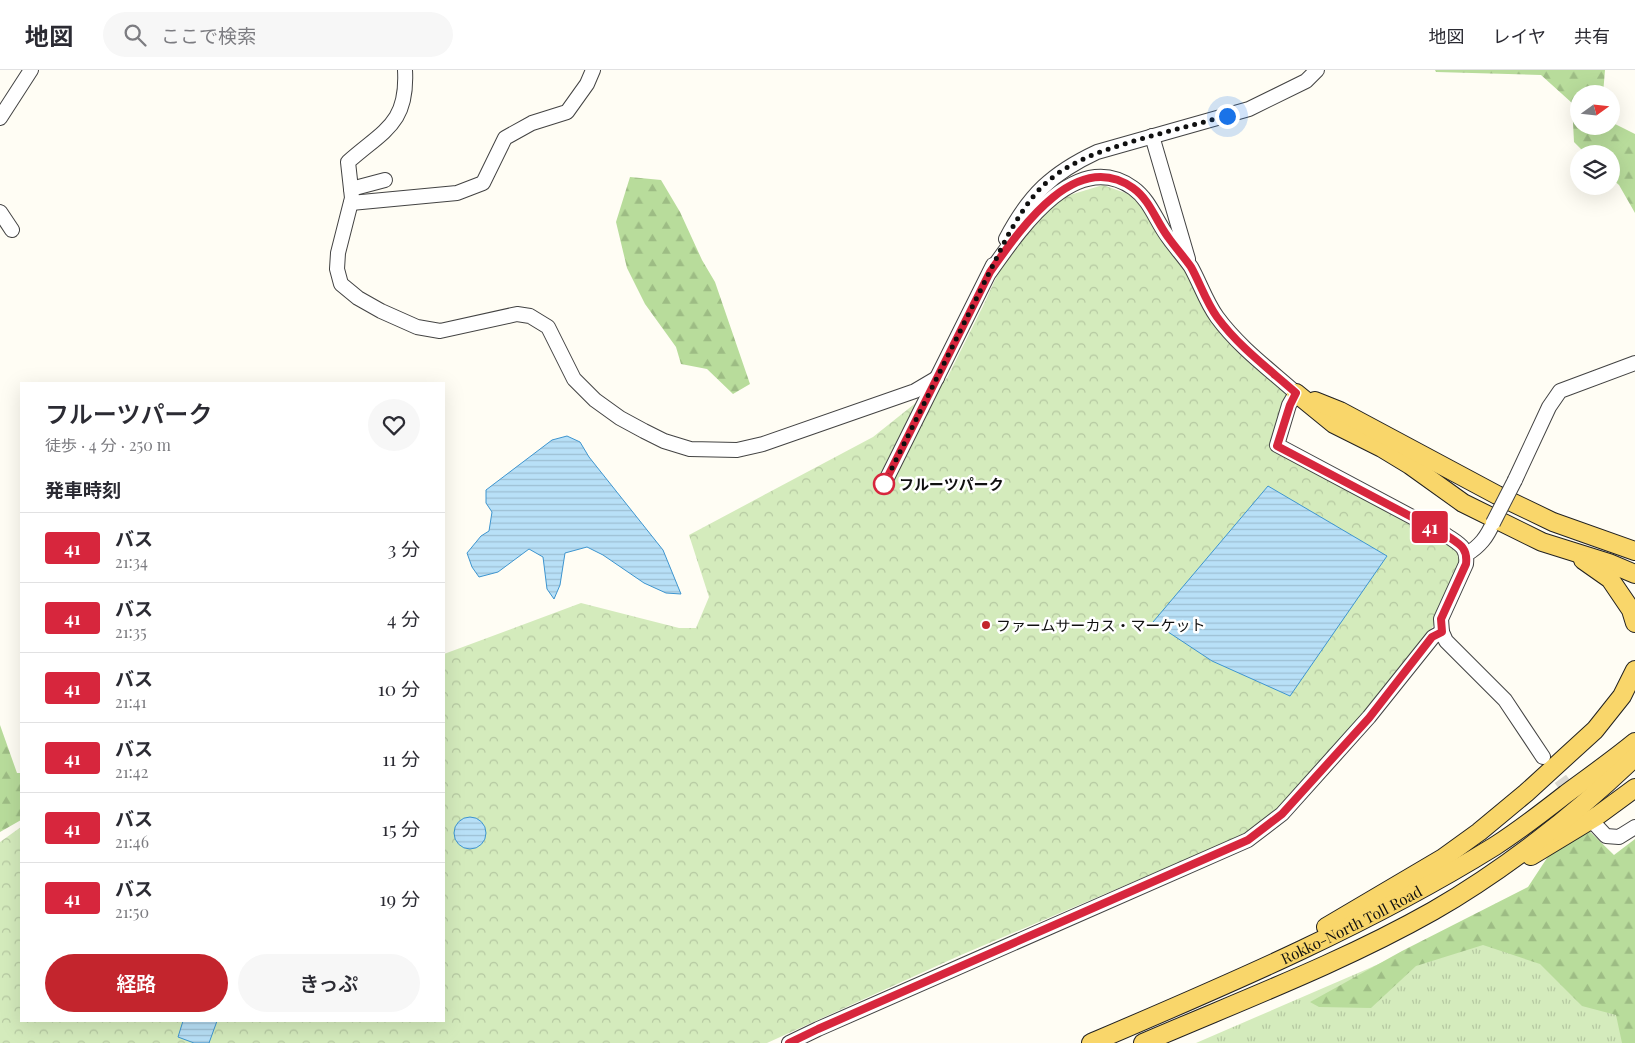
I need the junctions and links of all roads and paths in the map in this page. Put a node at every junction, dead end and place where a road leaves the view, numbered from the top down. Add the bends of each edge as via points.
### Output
1 (31, 70) edge
2 (405, 70) edge
3 (593, 70) edge
4 (1317, 70) edge
5 (0, 118) edge
6 (1152, 136) junction
7 (384, 180) dead end
8 (351, 189) junction
9 (351, 203) junction
10 (0, 212) edge
11 (12, 230) dead end
12 (1190, 267) junction
13 (990, 272) junction
14 (1635, 363) edge
15 (937, 378) junction
16 (1296, 393) junction
17 (1413, 458) junction
18 (884, 484) dead end
19 (1590, 536) junction
20 (1571, 550) junction
21 (1635, 551) edge
22 (1467, 554) junction
23 (1635, 563) edge
24 (1635, 574) edge
25 (1635, 623) edge
26 (1442, 632) junction
27 (1635, 670) edge
28 (1635, 732) edge
29 (1635, 742) edge
30 (1543, 757) tunnel mouth
31 (1635, 757) edge
32 (1635, 764) edge
33 (1594, 774) junction
34 (1609, 782) junction
35 (1635, 788) edge
36 (1592, 821) dead end
37 (1635, 827) edge
38 (1492, 873) junction
39 (1219, 988) junction
40 (789, 1043) edge
41 (1091, 1043) edge
42 (1143, 1043) edge

1 - 5 street
2 - 8 street via 405,91 397,118 348,162
3 - 9 street via 588,84 568,112 532,123 506,138 482,183 457,193
4 - 6 street via 1306,81 1249,109
6 - 12 street
6 - 13 street via 1075,162 1038,190 1024,208
7 - 8 street
8 - 9 street
9 - 15 street via 337,269 341,284 358,298 417,326 440,331 517,314 530,316 548,327 574,379 595,400 644,431 690,449 737,450 763,444 915,391
10 - 11 street
12 - 13 street via 1146,202 1133,189 1103,176 1075,184 1052,196 1006,248
12 - 16 street via 1216,316 1241,345
13 - 15 street
14 - 22 street, bridge via 1560,391 1549,407 1486,538
15 - 18 street
16 - 17 main road via 1340,411
16 - 22 street via 1277,446 1446,535 1462,546
17 - 19 main road via 1482,477 1556,511
17 - 20 main road via 1463,503 1542,542
19 - 21 main road
19 - 23 main road
20 - 24 main road
20 - 25 main road via 1610,579 1631,610
22 - 26 street via 1466,564 1441,619
26 - 30 street via 1446,641 1505,700
26 - 40 street via 1432,637 1369,718 1282,814 1248,840
27 - 39 main road via 1622,696 1595,730 1479,832 1442,858
28 - 33 main road, Rokko-North Toll Road
29 - 33 main road, Rokko-North Toll Road
31 - 34 main road, Rokko-North Toll Road
32 - 34 main road, Rokko-North Toll Road
33 - 39 main road, Rokko-North Toll Road via 1497,844 1434,883 1352,926
34 - 38 main road, Rokko-North Toll Road
35 - 38 main road via 1537,853
36 - 37 street via 1606,836 1619,837
38 - 42 main road, Rokko-North Toll Road via 1433,911 1361,948
39 - 41 main road, Rokko-North Toll Road

